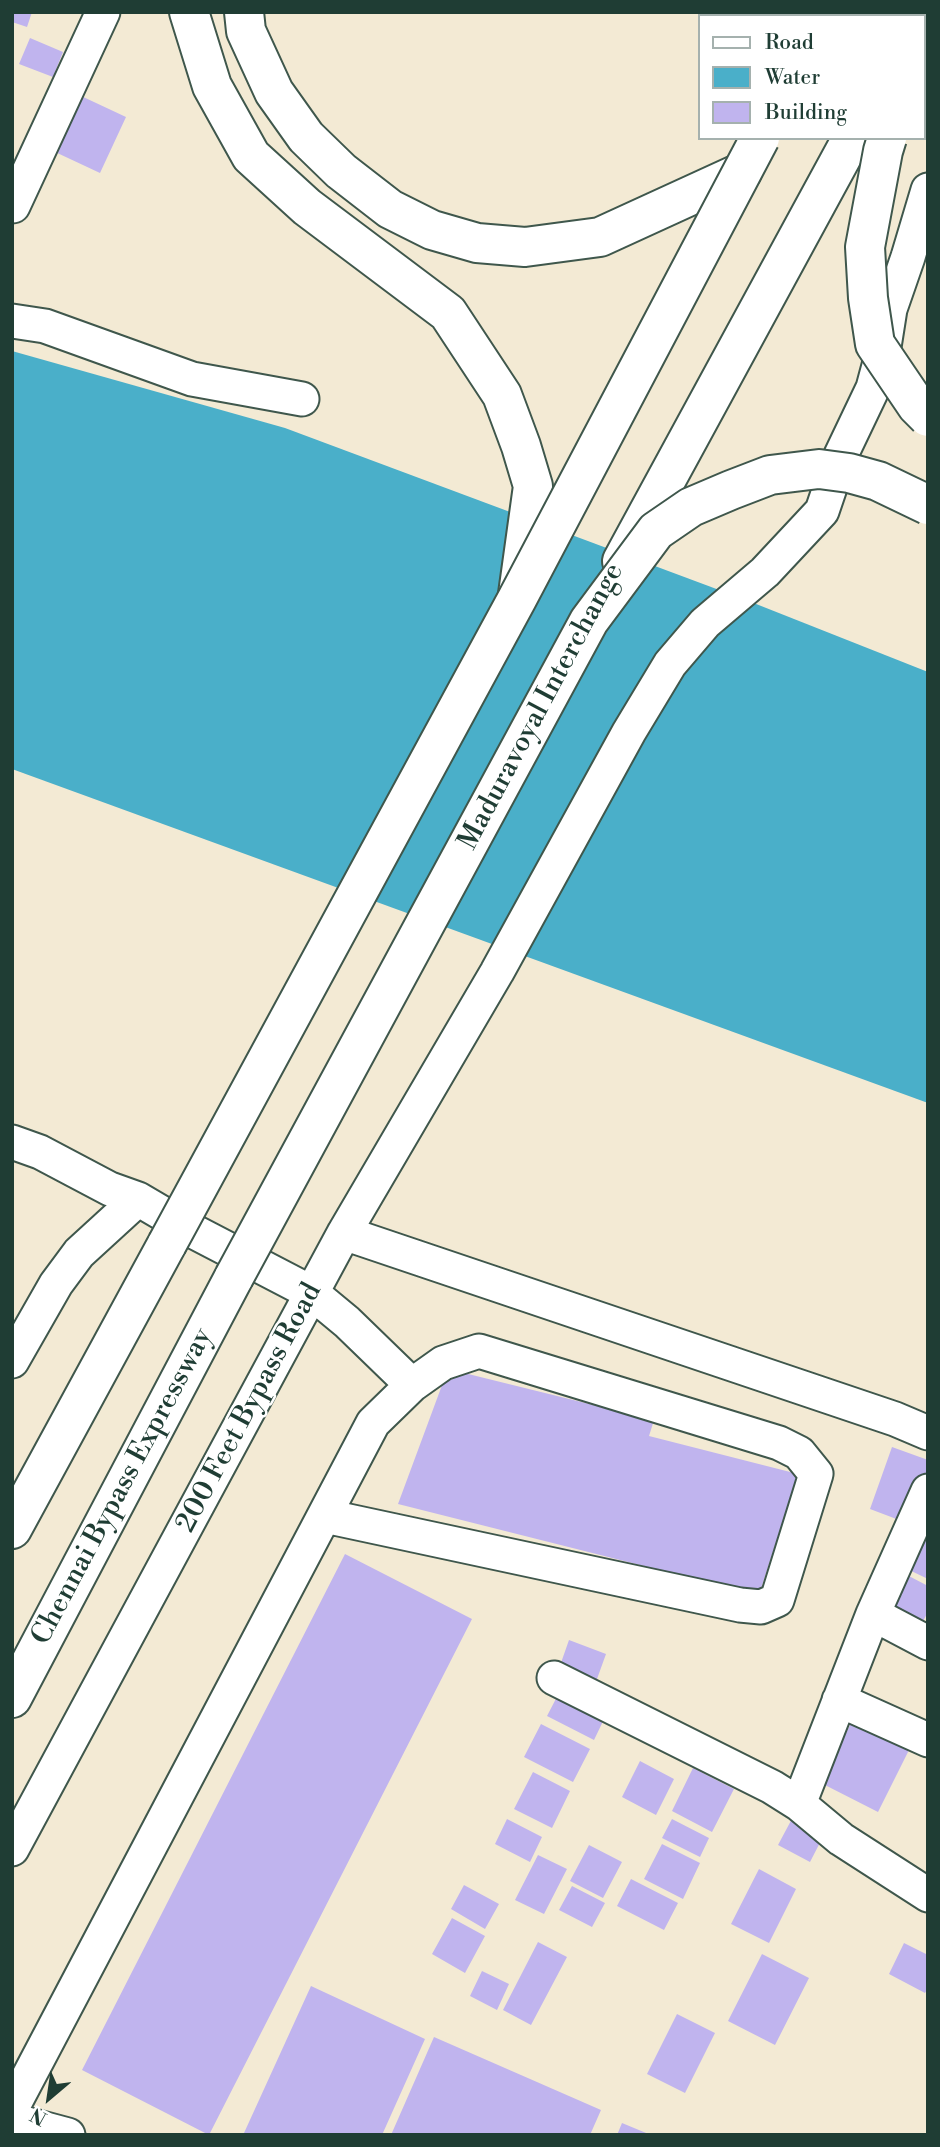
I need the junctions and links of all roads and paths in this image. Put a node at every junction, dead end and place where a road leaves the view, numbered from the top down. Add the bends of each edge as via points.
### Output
1 (103, 12) edge
2 (189, 12) edge
3 (244, 12) edge
4 (759, 140) edge
5 (851, 140) edge
6 (886, 140) edge
7 (742, 172) junction
8 (928, 190) edge
9 (13, 206) edge
10 (12, 321) edge
11 (302, 399) dead end
12 (928, 417) edge
13 (928, 505) edge
14 (517, 599) junction
15 (589, 621) junction
16 (12, 1142) edge
17 (138, 1199) junction
18 (344, 1233) junction
19 (234, 1277) joint
20 (312, 1293) junction
21 (12, 1361) edge
22 (411, 1385) junction
23 (928, 1433) edge
24 (928, 1491) edge
25 (325, 1516) junction
26 (12, 1530) edge
27 (873, 1614) junction
28 (928, 1643) edge
29 (554, 1678) dead end
30 (12, 1698) edge
31 (839, 1700) junction
32 (928, 1740) edge
33 (799, 1804) junction
34 (12, 1849) edge
35 (928, 1895) edge
36 (12, 2108) edge
37 (12, 2120) edge
38 (68, 2135) edge

1 - 9 street
2 - 14 highway via 212,86 251,156 307,207 448,313 502,395 533,486
3 - 7 highway via 246,31 274,92 306,137 390,209 432,230 477,243 525,247 600,237
4 - 7 highway, bridge
5 - 15 highway, Maduravoyal Interchange, bridge
6 - 12 highway, bridge via 865,247 868,299 875,344
7 - 14 highway, bridge
8 - 18 street, 200 Feet Bypass Road via 890,309 873,388 841,455 822,511 751,584 705,623 670,664
10 - 11 street via 45,326 191,379
13 - 15 highway, bridge via 849,473 819,469 770,475 691,507 656,531
14 - 26 highway, bridge
15 - 19 highway, Maduravoyal Interchange, bridge
16 - 17 street
17 - 20 street
17 - 21 street via 79,1253
18 - 20 street, 200 Feet Bypass Road
18 - 23 street
19 - 30 highway, Chennai Bypass Expressway
20 - 22 street
20 - 34 street, 200 Feet Bypass Road
22 - 25 street via 373,1423
22 - 25 street via 443,1363 479,1351 799,1453 816,1474 777,1600 761,1607 740,1605
24 - 27 street
25 - 36 street
27 - 28 street
27 - 31 street
29 - 33 street
31 - 32 street
31 - 33 street
33 - 35 street via 841,1839
37 - 38 street

